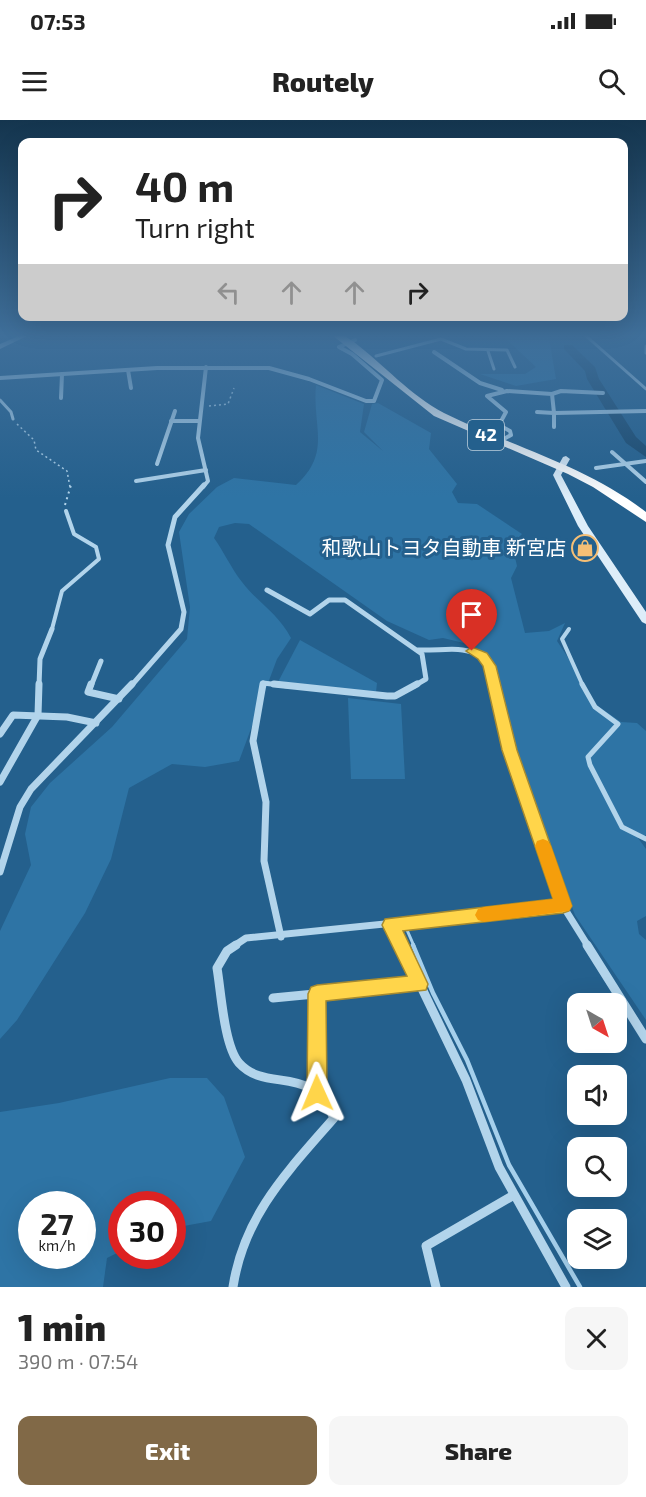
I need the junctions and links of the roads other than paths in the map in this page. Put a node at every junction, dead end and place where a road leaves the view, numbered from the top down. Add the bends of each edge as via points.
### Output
1 (61, 389) edge
2 (204, 389) edge
3 (336, 389) edge
4 (378, 389) edge
5 (407, 389) edge
6 (417, 389) edge
7 (502, 389) edge
8 (508, 391) junction
9 (603, 393) dead end
10 (552, 394) junction
11 (61, 398) dead end
12 (0, 400) edge
13 (175, 411) dead end
14 (646, 411) edge
15 (537, 412) dead end
16 (554, 413) junction
17 (13, 419) road end
18 (171, 421) junction
19 (199, 421) junction
20 (554, 427) dead end
21 (505, 439) junction
22 (612, 452) dead end
23 (646, 461) edge
24 (564, 462) junction
25 (624, 463) junction
26 (157, 464) dead end
27 (596, 468) dead end
28 (206, 470) junction
29 (136, 481) dead end
30 (646, 482) edge
31 (646, 505) edge
32 (66, 511) road end
33 (646, 518) edge
34 (267, 590) dead end
35 (646, 620) edge
36 (52, 629) joint
37 (569, 629) dead end
38 (416, 650) junction
39 (101, 661) dead end
40 (119, 699) junction
41 (38, 715) junction
42 (96, 723) junction
43 (0, 734) edge
44 (0, 782) edge
45 (646, 838) edge
46 (0, 872) edge
47 (563, 906) junction
48 (391, 925) junction
49 (282, 937) junction
50 (419, 984) junction
51 (317, 994) junction
52 (273, 998) dead end
53 (646, 1039) edge
54 (317, 1093) junction
55 (514, 1195) junction
56 (233, 1287) edge
57 (436, 1287) edge
58 (566, 1287) edge

1 - 11 street
2 - 19 street
3 - 4 street via 366,401 374,401
5 - 21 highway, 42 via 426,406 462,426
6 - 21 highway, 42 via 438,406
7 - 8 street
8 - 10 street
8 - 21 street via 487,396 506,411 499,425 510,430 511,435
9 - 10 street
10 - 16 street
12 - 17 lane
13 - 18 street
14 - 16 street
15 - 16 street
16 - 20 street
18 - 19 street
18 - 26 street
19 - 28 street via 198,438
21 - 24 highway, 42
22 - 25 street
23 - 25 street
24 - 31 highway, 42 via 623,488
24 - 33 highway, 42
24 - 35 street via 557,475 583,526
25 - 27 street
25 - 30 street
28 - 29 street
28 - 40 street via 208,482 175,518 168,545 184,612 180,629
32 - 36 lane via 74,534 96,547 99,559 62,591
34 - 38 street via 310,614 329,600 345,600
36 - 41 street via 40,659
37 - 45 lane via 562,639 587,695 594,707 618,724 591,751 590,765 622,827
38 - 47 street via 472,651 489,666 509,750
38 - 49 street via 422,654 426,679 395,696 263,683 254,741 266,802 264,861
39 - 40 street via 88,692
40 - 42 street
41 - 42 street
41 - 43 street via 13,715
41 - 44 street
42 - 46 street via 31,789 20,807
47 - 48 street
47 - 53 street
48 - 49 street
48 - 50 street
49 - 54 street via 246,938 227,951 217,968 228,1032 237,1062 255,1074 283,1077 310,1086
50 - 51 street
50 - 55 street via 466,1080 499,1167
51 - 52 street
51 - 54 street
54 - 56 street via 331,1106 334,1118 262,1203 234,1262
55 - 57 street via 426,1246
55 - 58 street

